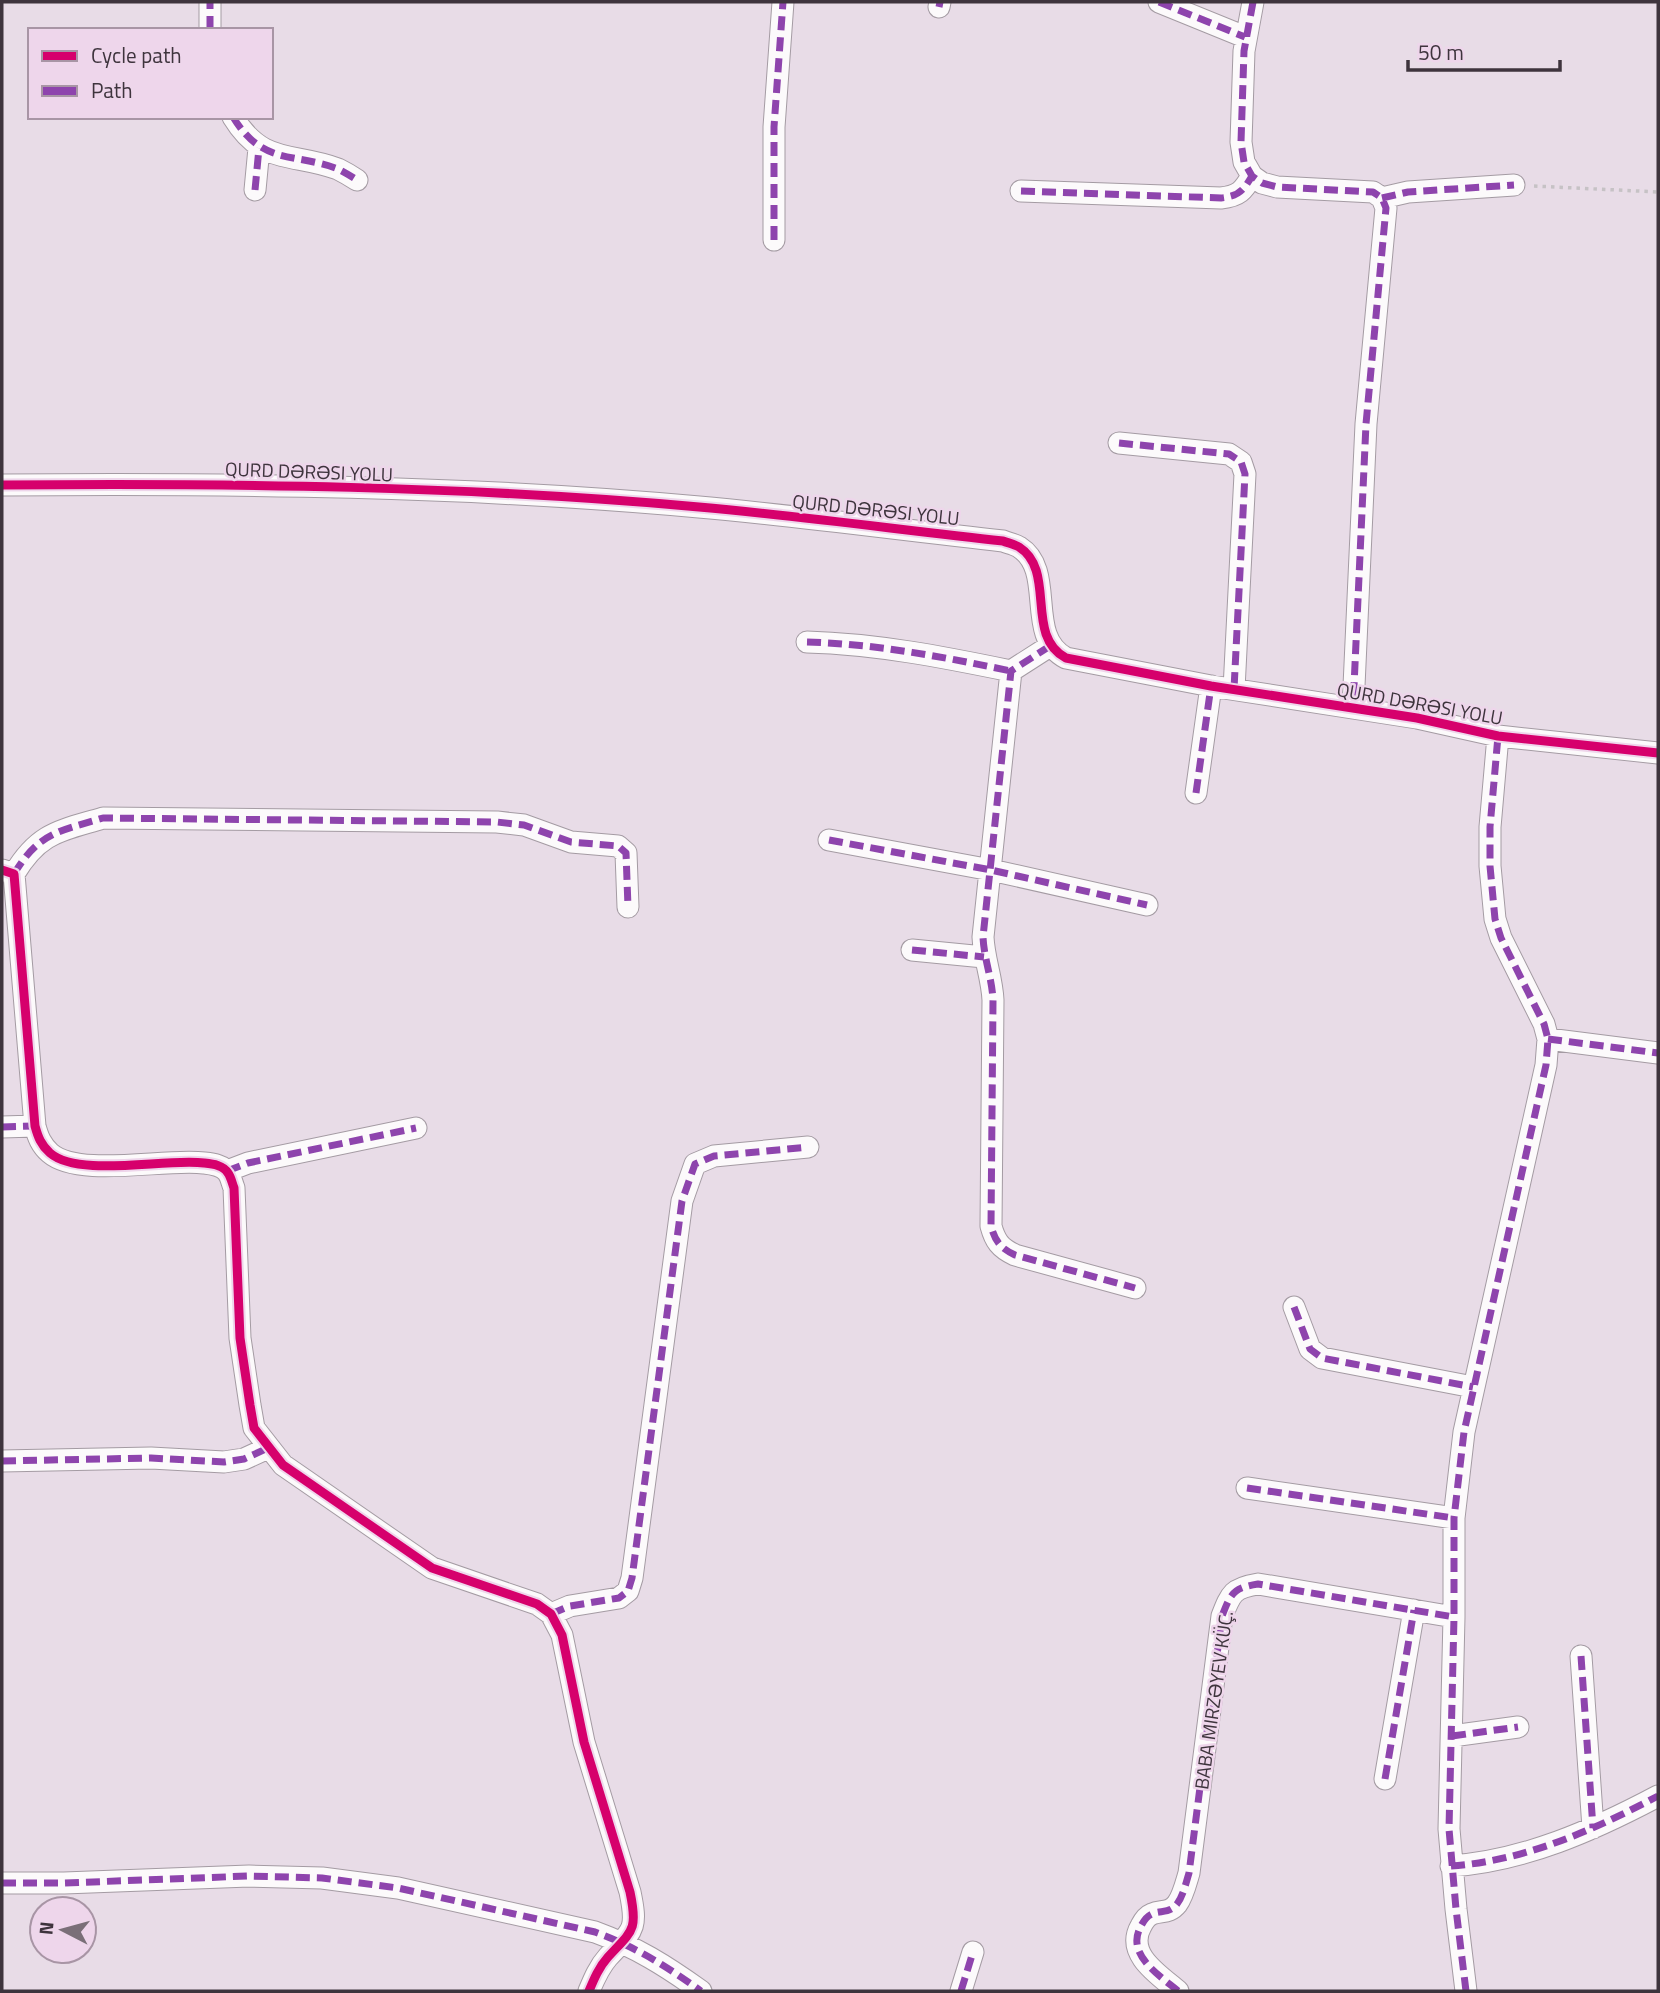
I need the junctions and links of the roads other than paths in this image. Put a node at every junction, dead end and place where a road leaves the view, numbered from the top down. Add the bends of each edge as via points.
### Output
1 (211, 2) edge
2 (783, 2) edge
3 (1159, 2) edge
4 (1254, 2) edge
5 (210, 28) edge
6 (1245, 37) junction
7 (234, 119) edge
8 (259, 148) junction
9 (1252, 176) junction
10 (357, 180) dead end
11 (1514, 184) road end
12 (254, 190) dead end
13 (1021, 191) dead end
14 (1382, 198) junction
15 (774, 240) dead end
16 (1119, 443) dead end
17 (2, 485) edge
18 (807, 642) dead end
19 (1050, 646) junction
20 (1012, 671) junction
21 (1211, 686) junction
22 (1234, 689) junction
23 (1353, 708) junction
24 (1498, 736) junction
25 (1658, 753) edge
26 (1196, 793) dead end
27 (829, 840) dead end
28 (991, 870) junction
29 (8, 872) edge
30 (1147, 905) dead end
31 (628, 907) dead end
32 (912, 950) dead end
33 (984, 957) junction
34 (1548, 1039) junction
35 (1658, 1053) edge
36 (2, 1126) edge
37 (35, 1126) junction
38 (416, 1128) dead end
39 (808, 1147) dead end
40 (227, 1171) junction
41 (1135, 1288) dead end
42 (1294, 1307) dead end
43 (1473, 1387) junction
44 (268, 1448) junction
45 (2, 1461) edge
46 (1247, 1488) dead end
47 (1454, 1518) junction
48 (1414, 1610) junction
49 (551, 1614) junction
50 (1454, 1617) junction
51 (1581, 1656) dead end
52 (1518, 1727) dead end
53 (1452, 1736) junction
54 (1385, 1779) dead end
55 (1658, 1796) edge
56 (1593, 1828) junction
57 (1451, 1866) junction
58 (2, 1883) edge
59 (624, 1942) junction
60 (972, 1952) dead end
61 (589, 1991) edge
62 (701, 1991) edge
63 (961, 1991) edge
64 (1178, 1991) edge
65 (1466, 1991) edge

1 - 5 street
2 - 15 street via 774,127
3 - 6 street
4 - 6 street
6 - 9 street via 1241,142
7 - 8 street
8 - 10 street via 337,169
8 - 12 street
9 - 13 street via 1242,192 1221,198
9 - 14 street via 1278,187 1359,190
11 - 14 street
14 - 23 street via 1386,219 1366,424
16 - 22 street via 1229,454 1241,462 1245,474
17 - 19 street, QURD DƏRƏSI YOLU via 278,487 575,498 1003,541 1029,556 1036,570
18 - 20 street via 920,652
19 - 20 street
19 - 21 street, QURD DƏRƏSI YOLU via 1066,659
20 - 28 street
21 - 22 street, QURD DƏRƏSI YOLU
21 - 26 street
22 - 23 street, QURD DƏRƏSI YOLU
23 - 24 street, QURD DƏRƏSI YOLU
24 - 25 street, QURD DƏRƏSI YOLU
24 - 34 street via 1490,827 1495,919
27 - 28 street
28 - 30 street
28 - 33 street
29 - 31 street via 36,844 55,833 103,818 498,822 524,825 571,842 618,846 625,853
29 - 37 street
32 - 33 street
33 - 41 street via 993,999 991,1226 995,1239 1015,1255
34 - 35 street
34 - 43 street via 1546,1065
36 - 37 street
37 - 40 street via 40,1143 68,1163 190,1161 216,1164
38 - 40 street
39 - 49 street via 714,1156 695,1164 682,1200 628,1591 619,1598 569,1606
40 - 44 street via 234,1188 240,1338 254,1428
42 - 43 street via 1310,1349 1322,1358
43 - 47 street
44 - 45 street via 224,1462 151,1458
44 - 49 street via 283,1465 432,1568 537,1604
46 - 47 street
47 - 50 street
48 - 50 street, BABA MIRZƏYEV KÜÇ.
48 - 54 street
48 - 64 street, BABA MIRZƏYEV KÜÇ. via 1258,1584 1240,1587 1230,1596 1222,1616 1189,1873 1176,1904 1145,1919 1136,1945 1142,1959
49 - 59 street via 562,1635 584,1742 630,1892 633,1926
50 - 53 street
51 - 56 street
52 - 53 street
53 - 57 street
55 - 56 street
56 - 57 street via 1497,1860
57 - 65 street
58 - 59 street via 322,1878 499,1909
59 - 61 street via 598,1970
59 - 62 street
60 - 63 street

